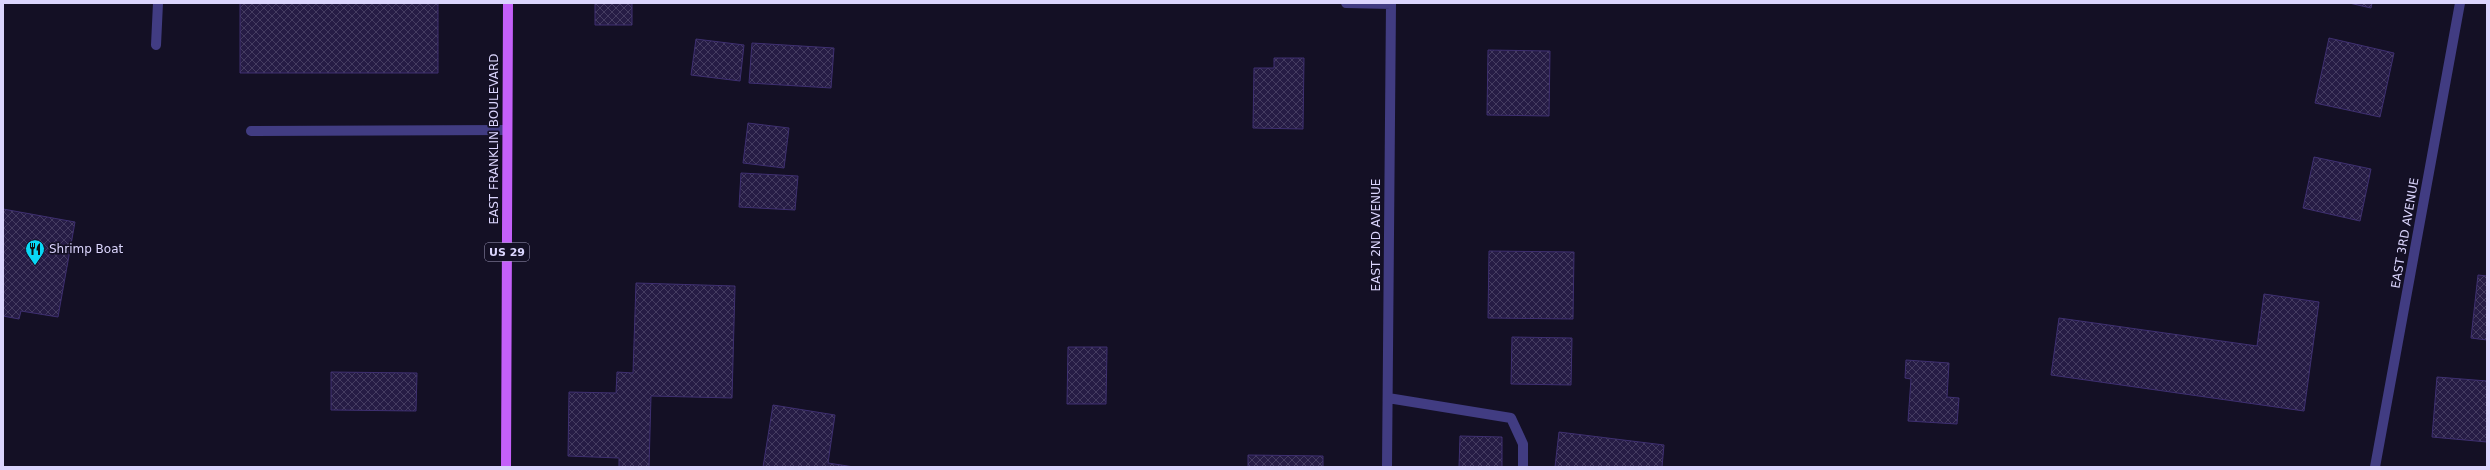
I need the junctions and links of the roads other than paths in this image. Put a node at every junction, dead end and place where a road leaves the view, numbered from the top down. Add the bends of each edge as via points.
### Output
1 (158, 3) edge
2 (508, 3) edge
3 (1346, 3) edge
4 (2460, 3) edge
5 (1391, 4) edge
6 (156, 45) dead end
7 (507, 130) junction
8 (251, 131) dead end
9 (1388, 398) junction
10 (506, 467) edge
11 (1387, 467) edge
12 (1523, 467) edge
13 (2375, 467) edge

1 - 6 street
2 - 7 main road, EAST FRANKLIN BOULEVARD / US 29
3 - 5 street
4 - 13 street, EAST 3RD AVENUE
5 - 9 street, EAST 2ND AVENUE
7 - 8 street
7 - 10 main road, EAST FRANKLIN BOULEVARD / US 29
9 - 11 street, EAST 2ND AVENUE
9 - 12 street via 1511,418 1523,444

